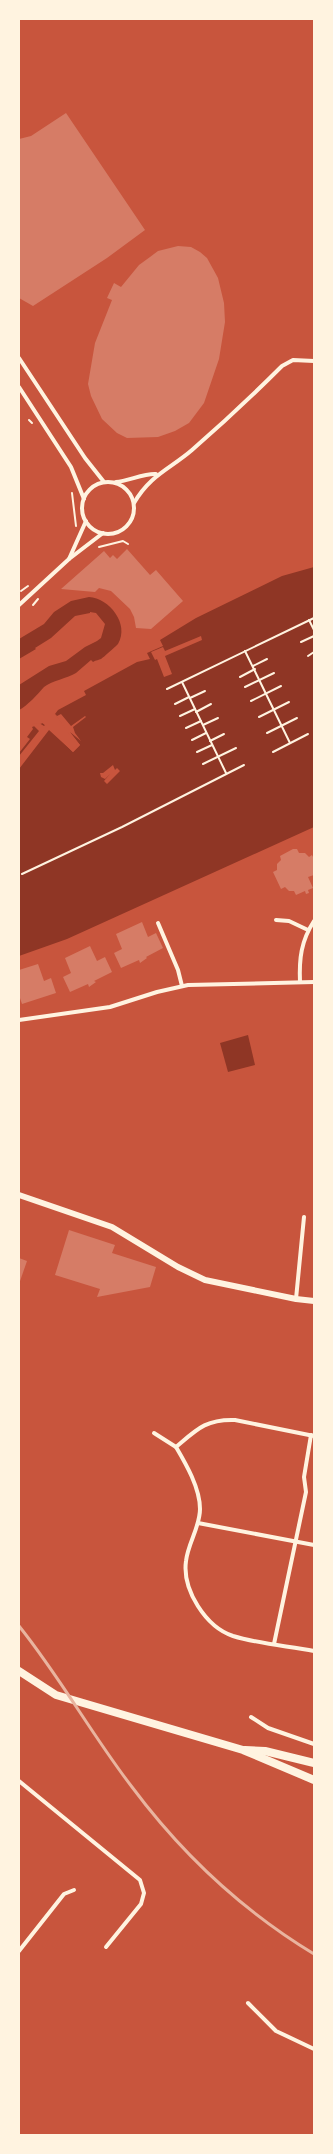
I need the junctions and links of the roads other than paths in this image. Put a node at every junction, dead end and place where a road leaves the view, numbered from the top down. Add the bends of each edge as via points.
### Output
1 (314, 355) edge
2 (19, 358) edge
3 (314, 360) edge
4 (19, 387) edge
5 (156, 474) junction
6 (104, 482) junction
7 (115, 482) junction
8 (84, 499) junction
9 (134, 503) junction
10 (86, 521) junction
11 (103, 533) junction
12 (69, 559) junction
13 (19, 605) edge
14 (276, 920) dead end
15 (314, 921) edge
16 (158, 923) dead end
17 (308, 930) junction
18 (300, 982) junction
19 (314, 982) edge
20 (182, 986) junction
21 (19, 1020) edge
22 (19, 1195) edge
23 (304, 1217) dead end
24 (296, 1299) junction
25 (314, 1301) edge
26 (154, 1433) dead end
27 (313, 1435) edge
28 (176, 1447) junction
29 (198, 1524) junction
30 (296, 1542) junction
31 (314, 1545) edge
32 (274, 1644) junction
33 (314, 1651) edge
34 (20, 1673) edge
35 (251, 1717) dead end
36 (314, 1744) edge
37 (243, 1750) junction
38 (314, 1763) edge
39 (314, 1780) edge
40 (19, 1781) edge
41 (74, 1890) dead end
42 (106, 1947) dead end
43 (19, 1951) edge
44 (248, 2003) dead end
45 (314, 2049) edge

1 - 3 street
2 - 6 street via 85,458
3 - 5 street via 293,360 282,366 180,460
4 - 8 street via 71,467
5 - 7 street
5 - 9 street
6 - 7 street
6 - 8 street via 91,488
7 - 9 street via 127,490
8 - 10 street via 83,514
9 - 11 street via 134,514 127,526 115,533
10 - 11 street via 96,531
10 - 12 street
11 - 12 street
12 - 13 street
14 - 17 street via 289,921
15 - 17 street
16 - 20 street
17 - 18 street via 300,956
18 - 19 street
18 - 20 street
20 - 21 street via 106,1008
22 - 24 street via 112,1227 178,1267 205,1280
23 - 24 street
24 - 25 street
26 - 28 street
27 - 28 street via 235,1420 221,1420 199,1427
27 - 30 street via 304,1477 306,1492
28 - 29 street via 197,1494 200,1508
29 - 30 street
29 - 32 street via 185,1562 186,1580 200,1608 210,1620 232,1635
30 - 31 street
30 - 32 street
32 - 33 street
34 - 37 main road via 45,1689 67,1698
35 - 36 street via 268,1728
37 - 38 main road via 265,1751
37 - 39 main road
40 - 42 street via 140,1880 144,1893 142,1904
41 - 43 street via 64,1894
44 - 45 street via 276,2031

